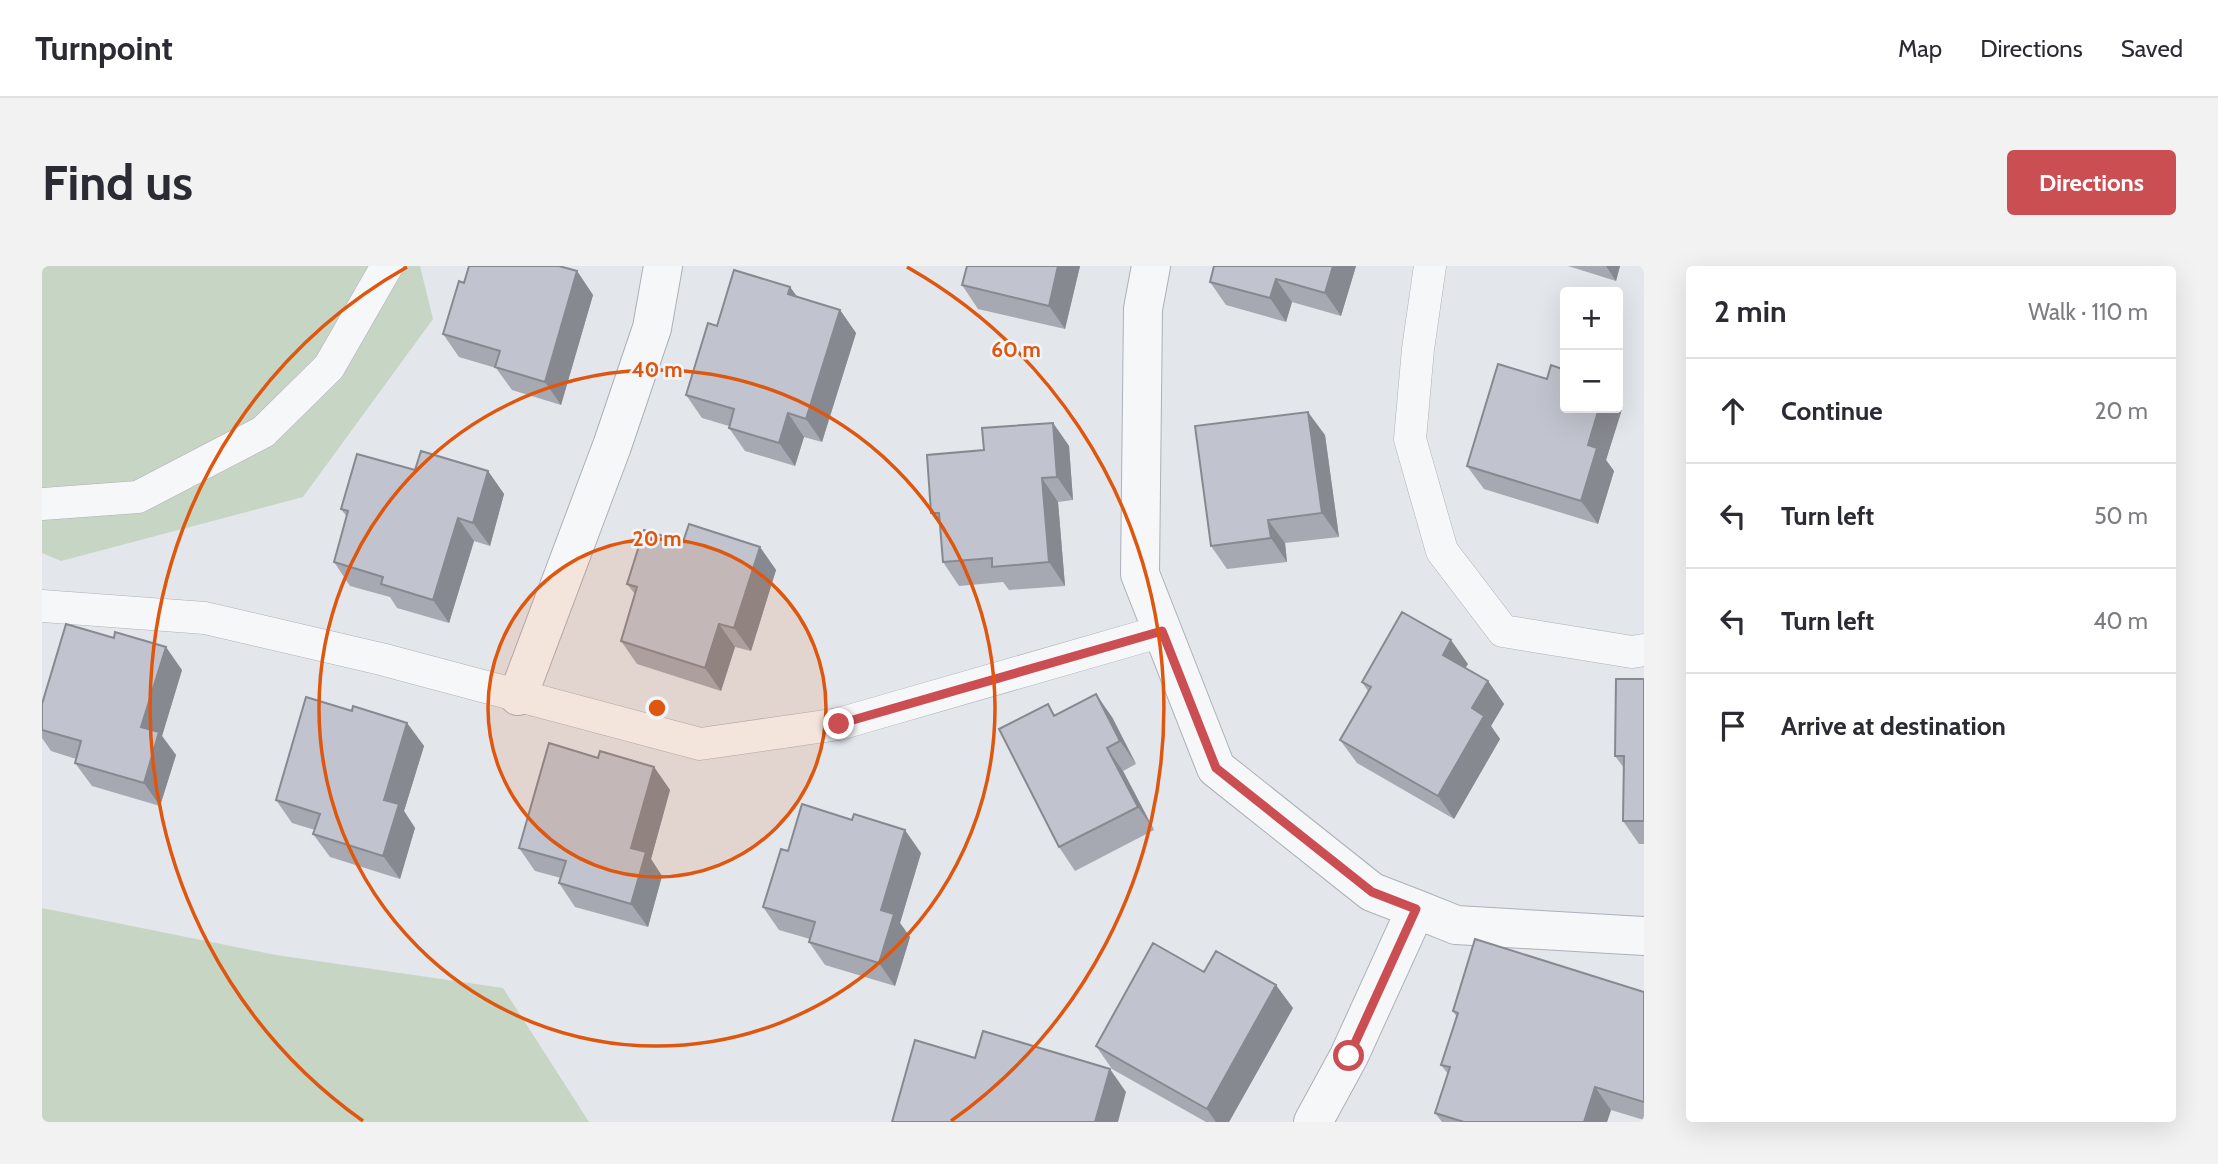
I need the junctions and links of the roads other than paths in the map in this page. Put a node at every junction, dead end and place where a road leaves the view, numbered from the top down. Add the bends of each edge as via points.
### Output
1 (387, 266) edge
2 (663, 266) edge
3 (1151, 266) edge
4 (1430, 266) edge
5 (42, 504) edge
6 (42, 606) edge
7 (1162, 631) junction
8 (1644, 650) edge
9 (518, 696) junction
10 (1416, 909) junction
11 (1644, 936) edge
12 (1312, 1122) edge

1 - 5 lane via 328,367 262,432 138,497
2 - 9 street via 652,328
3 - 7 street via 1143,309 1140,574
4 - 8 lane via 1410,439 1442,551 1503,631 1632,652
6 - 9 lane via 205,618
7 - 9 lane via 839,724 700,744
7 - 10 street via 1216,768 1372,892
10 - 11 street via 1456,925
10 - 12 street via 1349,1056

